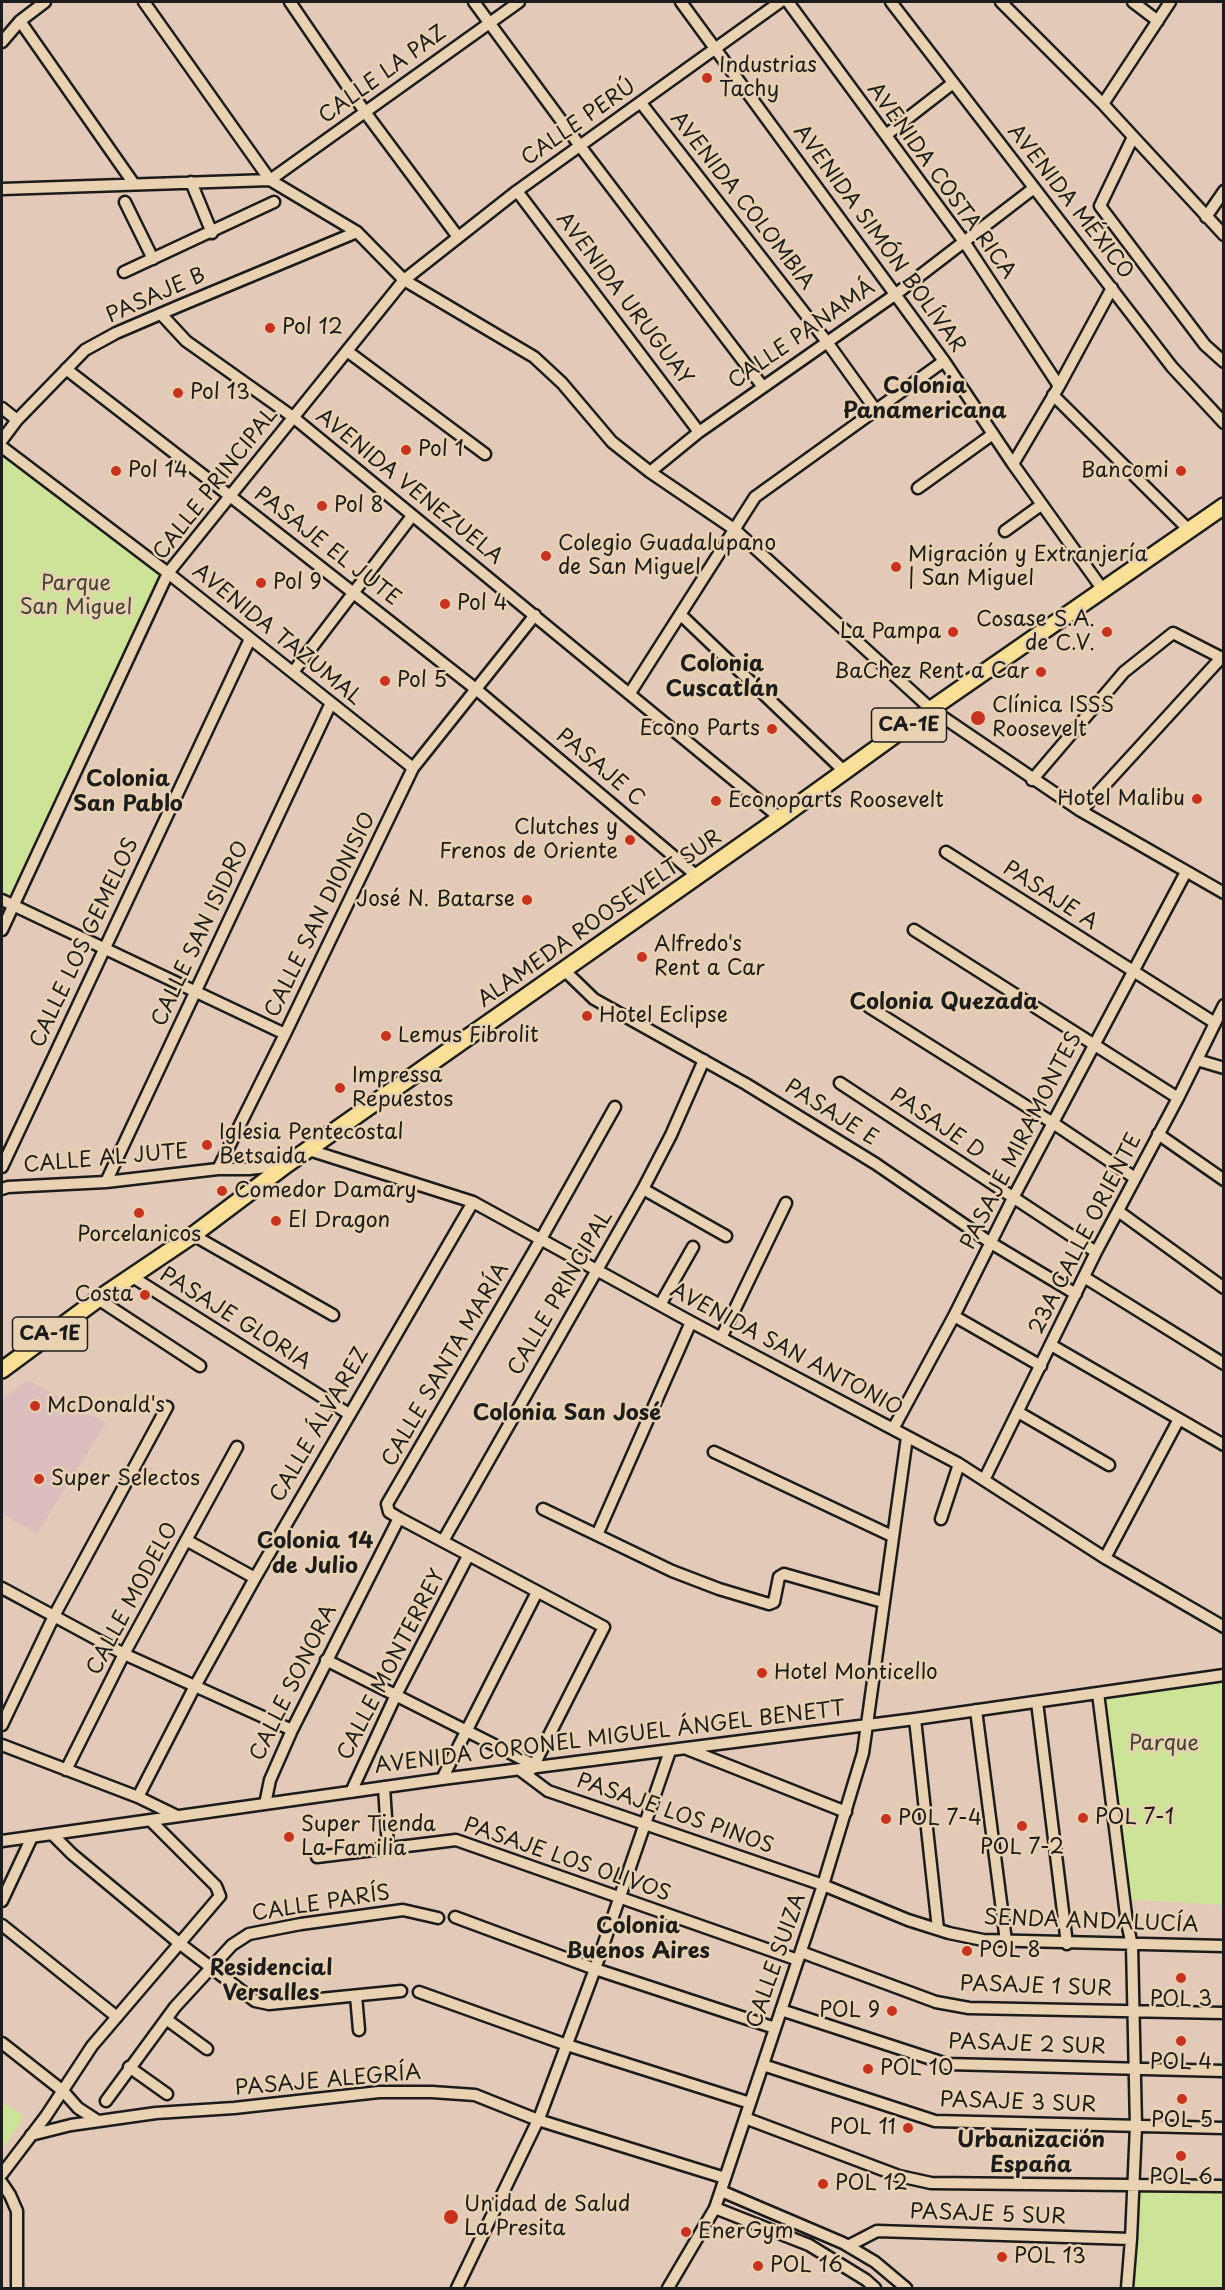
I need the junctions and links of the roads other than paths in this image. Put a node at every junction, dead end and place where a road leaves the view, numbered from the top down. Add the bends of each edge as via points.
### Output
1 (45, 2) edge
2 (144, 2) edge
3 (474, 2) edge
4 (519, 2) edge
5 (681, 2) edge
6 (780, 2) edge
7 (788, 2) edge
8 (891, 2) edge
9 (1001, 2) edge
10 (1133, 2) edge
11 (1170, 2) edge
12 (294, 3) edge
13 (20, 21) junction
14 (1158, 21) junction
15 (489, 23) junction
16 (2, 42) edge
17 (715, 49) junction
18 (953, 83) junction
19 (641, 103) junction
20 (1103, 104) junction
21 (365, 112) junction
22 (886, 135) junction
23 (1133, 137) junction
24 (580, 146) junction
25 (270, 180) junction
26 (191, 182) junction
27 (134, 184) junction
28 (1034, 188) junction
29 (2, 189) edge
30 (517, 191) junction
31 (1224, 191) edge
32 (125, 202) dead end
33 (274, 202) dead end
34 (1206, 217) junction
35 (357, 232) junction
36 (212, 233) junction
37 (1224, 235) edge
38 (458, 237) junction
39 (965, 243) junction
40 (153, 259) junction
41 (124, 272) dead end
42 (404, 280) junction
43 (1112, 288) junction
44 (896, 294) junction
45 (161, 314) junction
46 (827, 342) junction
47 (347, 351) junction
48 (944, 361) junction
49 (1224, 362) edge
50 (66, 369) junction
51 (763, 387) junction
52 (1056, 390) junction
53 (2, 408) edge
54 (875, 409) junction
55 (293, 417) junction
56 (17, 420) junction
57 (1224, 423) edge
58 (699, 432) junction
59 (993, 434) junction
60 (2, 440) edge
61 (2, 447) edge
62 (485, 454) dead end
63 (1012, 464) junction
64 (650, 472) junction
65 (918, 488) dead end
66 (230, 495) junction
67 (1041, 505) junction
68 (1224, 506) edge
69 (412, 516) junction
70 (734, 529) junction
71 (1189, 530) junction
72 (1005, 531) dead end
73 (168, 573) junction
74 (1103, 590) junction
75 (354, 593) junction
76 (536, 615) junction
77 (681, 615) junction
78 (250, 639) junction
79 (1222, 658) edge
80 (293, 672) junction
81 (477, 690) junction
82 (630, 693) junction
83 (331, 703) junction
84 (931, 709) junction
85 (413, 768) junction
86 (844, 772) junction
87 (1032, 780) junction
88 (1081, 811) junction
89 (780, 818) junction
90 (946, 852) dead end
91 (1186, 872) junction
92 (697, 876) junction
93 (1224, 893) edge
94 (2, 900) edge
95 (13, 905) junction
96 (2, 930) edge
97 (914, 930) dead end
98 (104, 948) junction
99 (564, 970) junction
100 (1132, 972) junction
101 (195, 992) junction
102 (1224, 1005) edge
103 (869, 1007) dead end
104 (1215, 1023) junction
105 (285, 1034) junction
106 (1094, 1045) junction
107 (704, 1060) junction
108 (1197, 1060) junction
109 (1224, 1068) edge
110 (840, 1083) dead end
111 (1178, 1098) junction
112 (615, 1107) dead end
113 (1053, 1124) junction
114 (1158, 1134) junction
115 (309, 1150) junction
116 (286, 1165) junction
117 (2, 1167) edge
118 (218, 1169) junction
119 (1134, 1178) junction
120 (1224, 1180) edge
121 (106, 1182) junction
122 (4, 1186) edge
123 (643, 1189) junction
124 (1013, 1198) junction
125 (473, 1202) junction
126 (786, 1203) dead end
127 (1118, 1211) junction
128 (193, 1235) junction
129 (726, 1236) dead end
130 (542, 1239) junction
131 (991, 1243) junction
132 (693, 1247) dead end
133 (1096, 1252) junction
134 (597, 1270) junction
135 (132, 1276) junction
136 (1084, 1277) junction
137 (1224, 1288) edge
138 (1076, 1294) junction
139 (98, 1299) junction
140 (660, 1305) junction
141 (333, 1315) dead end
142 (954, 1316) junction
143 (691, 1322) junction
144 (721, 1338) junction
145 (1051, 1345) junction
146 (1224, 1364) edge
147 (200, 1366) dead end
148 (1041, 1366) junction
149 (2, 1370) edge
150 (167, 1407) dead end
151 (1018, 1412) junction
152 (349, 1414) junction
153 (1179, 1419) junction
154 (892, 1429) junction
155 (907, 1437) junction
156 (1224, 1445) edge
157 (237, 1448) dead end
158 (714, 1452) dead end
159 (959, 1464) junction
160 (1109, 1466) dead end
161 (984, 1480) junction
162 (543, 1509) dead end
163 (394, 1515) junction
164 (940, 1519) dead end
165 (597, 1535) junction
166 (892, 1536) junction
167 (186, 1540) junction
168 (443, 1541) junction
169 (468, 1556) junction
170 (1105, 1558) junction
171 (255, 1578) junction
172 (2, 1588) edge
173 (537, 1592) junction
174 (883, 1602) junction
175 (54, 1616) junction
176 (1224, 1627) edge
177 (124, 1654) junction
178 (326, 1660) junction
179 (1224, 1675) edge
180 (194, 1688) junction
181 (1098, 1693) junction
182 (395, 1697) junction
183 (1037, 1702) junction
184 (976, 1710) junction
185 (915, 1719) junction
186 (2, 1725) edge
187 (865, 1725) junction
188 (292, 1730) junction
189 (465, 1731) junction
190 (2, 1745) edge
191 (685, 1749) junction
192 (670, 1751) junction
193 (533, 1767) junction
194 (66, 1770) junction
195 (520, 1770) junction
196 (442, 1779) junction
197 (384, 1787) junction
198 (351, 1792) junction
199 (138, 1797) junction
200 (265, 1804) junction
201 (846, 1812) junction
202 (177, 1816) junction
203 (151, 1821) junction
204 (645, 1824) junction
205 (52, 1834) junction
206 (32, 1837) junction
207 (2, 1841) edge
208 (388, 1848) junction
209 (317, 1857) dead end
210 (823, 1885) junction
211 (619, 1899) junction
212 (2, 1901) edge
213 (455, 1917) dead end
214 (438, 1918) dead end
215 (2, 1925) edge
216 (938, 1929) junction
217 (1006, 1941) junction
218 (179, 1943) junction
219 (1067, 1944) junction
220 (1132, 1945) junction
221 (1224, 1946) edge
222 (800, 1955) junction
223 (211, 1968) junction
224 (595, 1969) junction
225 (401, 1991) dead end
226 (419, 1992) dead end
227 (356, 1996) junction
228 (782, 2010) junction
229 (1135, 2010) junction
230 (1224, 2013) edge
231 (117, 2017) junction
232 (165, 2019) junction
233 (775, 2028) junction
234 (361, 2030) dead end
235 (2, 2043) edge
236 (567, 2045) junction
237 (207, 2049) dead end
238 (763, 2065) junction
239 (129, 2067) junction
240 (1135, 2068) junction
241 (1224, 2071) edge
242 (63, 2091) junction
243 (167, 2094) dead end
244 (106, 2101) dead end
245 (750, 2103) junction
246 (745, 2118) junction
247 (538, 2120) junction
248 (98, 2121) junction
249 (1136, 2126) junction
250 (1224, 2128) edge
251 (31, 2135) junction
252 (2, 2174) edge
253 (725, 2178) junction
254 (2, 2183) edge
255 (1134, 2183) junction
256 (1224, 2186) edge
257 (721, 2191) junction
258 (715, 2208) junction
259 (1131, 2240) junction
260 (848, 2246) junction
261 (674, 2287) edge
262 (904, 2288) edge
263 (17, 2289) edge
264 (457, 2289) edge
265 (875, 2289) edge
266 (1127, 2289) edge

1 - 13 street
2 - 25 street
3 - 15 street
4 - 15 street, CALLE LA PAZ
5 - 17 street, AVENIDA SIMÓN BOLÍVAR
6 - 17 street, CALLE PERÚ
7 - 22 street, AVENIDA COSTA RICA
8 - 18 street, AVENIDA MÉXICO
9 - 20 street
10 - 14 street
11 - 14 street
12 - 21 street
13 - 16 street
13 - 27 street
14 - 20 street
15 - 21 street, CALLE LA PAZ
15 - 24 street
17 - 19 street, CALLE PERÚ
17 - 44 street, AVENIDA SIMÓN BOLÍVAR
18 - 22 street
18 - 28 street, AVENIDA MÉXICO
19 - 24 street, CALLE PERÚ
19 - 46 street, AVENIDA COLOMBIA
20 - 23 street
21 - 25 street, CALLE LA PAZ
21 - 38 street
22 - 39 street, AVENIDA COSTA RICA
23 - 34 street
23 - 49 street via 1100,206 1205,345
24 - 30 street, CALLE PERÚ
24 - 51 street
25 - 26 street
25 - 35 street
26 - 27 street
26 - 36 street
27 - 29 street
28 - 39 street, CALLE PANAMÁ
28 - 43 street, AVENIDA MÉXICO
30 - 38 street, CALLE PERÚ
30 - 58 street, AVENIDA URUGUAY
31 - 34 street
32 - 40 street
33 - 36 street
34 - 37 street
35 - 42 street
35 - 45 street, PASAJE B
36 - 40 street
38 - 42 street, CALLE PERÚ
39 - 44 street, CALLE PANAMÁ
39 - 52 street, AVENIDA COSTA RICA
40 - 41 street
42 - 47 street, CALLE PRINCIPAL
42 - 64 street via 534,357 562,383 612,442
43 - 52 street
43 - 57 street, AVENIDA MÉXICO via 1172,367
44 - 46 street, CALLE PANAMÁ
44 - 48 street, AVENIDA SIMÓN BOLÍVAR
45 - 50 street, PASAJE B via 85,350
45 - 55 street, AVENIDA VENEZUELA via 186,341
46 - 51 street, CALLE PANAMÁ
46 - 54 street, AVENIDA COLOMBIA
47 - 55 street, CALLE PRINCIPAL
47 - 62 street
48 - 54 street
48 - 59 street, AVENIDA SIMÓN BOLÍVAR
50 - 56 street, PASAJE B
50 - 66 street, PASAJE EL JUTE
51 - 58 street, CALLE PANAMÁ
52 - 63 street
52 - 71 street, AVENIDA COSTA RICA
53 - 56 street
54 - 70 street via 755,497
55 - 66 street, CALLE PRINCIPAL
55 - 69 street, AVENIDA VENEZUELA
56 - 60 street, PASAJE B
58 - 64 street, CALLE PANAMÁ
59 - 63 street, AVENIDA SIMÓN BOLÍVAR
59 - 65 street
61 - 73 street, AVENIDA TAZUMAL
63 - 67 street, AVENIDA SIMÓN BOLÍVAR
64 - 70 street
66 - 73 street, CALLE PRINCIPAL
66 - 75 street, PASAJE EL JUTE
67 - 72 street
67 - 74 street, AVENIDA SIMÓN BOLÍVAR
68 - 71 highway, ALAMEDA ROOSEVELT SUR / CA-1E
69 - 75 street
69 - 76 street, AVENIDA VENEZUELA
70 - 77 street
70 - 84 street
71 - 74 highway, ALAMEDA ROOSEVELT SUR / CA-1E
73 - 78 street, AVENIDA TAZUMAL
73 - 95 street, CALLE PRINCIPAL
74 - 84 highway, ALAMEDA ROOSEVELT SUR / CA-1E
75 - 80 street
75 - 81 street, PASAJE EL JUTE
76 - 81 street, CALLE SAN DIONISIO
76 - 82 street, AVENIDA VENEZUELA
77 - 82 street
77 - 86 street
78 - 80 street, AVENIDA TAZUMAL
78 - 98 street, CALLE LOS GEMELOS
79 - 87 street via 1173,633 1124,672
79 - 88 street
80 - 83 street, AVENIDA TAZUMAL
81 - 85 street, CALLE SAN DIONISIO
81 - 92 street, PASAJE C
82 - 89 street
83 - 85 street, AVENIDA TAZUMAL
83 - 101 street, CALLE SAN ISIDRO
84 - 86 highway, ALAMEDA ROOSEVELT SUR / CA-1E
84 - 87 street
85 - 105 street, CALLE SAN DIONISIO
86 - 89 highway, ALAMEDA ROOSEVELT SUR / CA-1E
87 - 88 street
88 - 91 street
89 - 92 highway, ALAMEDA ROOSEVELT SUR / CA-1E
90 - 100 street, PASAJE A
91 - 93 street
91 - 100 street, PASAJE MIRAMONTES
92 - 99 highway, ALAMEDA ROOSEVELT SUR / CA-1E
94 - 95 street
95 - 96 street, CALLE PRINCIPAL
95 - 98 street
97 - 106 street
98 - 101 street
98 - 117 street, CALLE LOS GEMELOS
99 - 107 street, PASAJE E via 594,999
99 - 115 highway, ALAMEDA ROOSEVELT SUR / CA-1E
100 - 104 street, PASAJE A
100 - 106 street, PASAJE MIRAMONTES
101 - 105 street
101 - 121 street, CALLE SAN ISIDRO
102 - 104 street, 23A CALLE ORIENTE
103 - 113 street
104 - 108 street, 23A CALLE ORIENTE
105 - 118 street, CALLE SAN DIONISIO
106 - 111 street
106 - 113 street, PASAJE MIRAMONTES
107 - 123 street, CALLE PRINCIPAL
107 - 131 street, PASAJE E via 876,1164
108 - 109 street
108 - 111 street, 23A CALLE ORIENTE
110 - 124 street, PASAJE D
111 - 114 street, 23A CALLE ORIENTE
112 - 130 street, CALLE SANTA MARÍA
113 - 119 street
113 - 124 street, PASAJE MIRAMONTES
114 - 119 street, 23A CALLE ORIENTE
114 - 120 street
115 - 116 highway, ALAMEDA ROOSEVELT SUR / CA-1E
115 - 125 street, AVENIDA SAN ANTONIO
116 - 118 street, CALLE AL JUTE
116 - 128 highway, ALAMEDA ROOSEVELT SUR / CA-1E
118 - 121 street, CALLE AL JUTE
119 - 127 street, 23A CALLE ORIENTE
121 - 122 street, CALLE AL JUTE
123 - 129 street
123 - 134 street, CALLE PRINCIPAL
124 - 131 street, PASAJE MIRAMONTES
124 - 133 street, PASAJE D
125 - 130 street, AVENIDA SAN ANTONIO
125 - 152 street, CALLE ÁLVAREZ
126 - 144 street
127 - 133 street, 23A CALLE ORIENTE
127 - 137 street
128 - 135 highway, ALAMEDA ROOSEVELT SUR / CA-1E
128 - 141 street
130 - 134 street, AVENIDA SAN ANTONIO
130 - 163 street, CALLE SANTA MARÍA via 387,1504
131 - 138 street, PASAJE E
131 - 142 street, PASAJE MIRAMONTES
132 - 140 street
133 - 136 street, 23A CALLE ORIENTE
134 - 140 street, AVENIDA SAN ANTONIO
134 - 168 street, CALLE PRINCIPAL
135 - 139 highway, ALAMEDA ROOSEVELT SUR / CA-1E
135 - 152 street, PASAJE GLORIA
136 - 138 street, 23A CALLE ORIENTE
136 - 146 street
138 - 145 street, 23A CALLE ORIENTE
139 - 147 street
139 - 149 highway, ALAMEDA ROOSEVELT SUR / CA-1E
140 - 143 street, AVENIDA SAN ANTONIO
142 - 148 street
142 - 154 street, PASAJE MIRAMONTES
143 - 144 street, AVENIDA SAN ANTONIO
143 - 165 street
144 - 154 street, AVENIDA SAN ANTONIO
145 - 148 street, 23A CALLE ORIENTE
145 - 153 street
148 - 151 street, 23A CALLE ORIENTE
150 - 175 street
151 - 160 street
151 - 161 street, 23A CALLE ORIENTE
152 - 171 street, CALLE ÁLVAREZ
153 - 156 street
153 - 170 street
154 - 155 street, AVENIDA SAN ANTONIO
155 - 159 street, AVENIDA SAN ANTONIO
155 - 166 street, CALLE SUIZA
157 - 167 street, CALLE MODELO
158 - 166 street
159 - 161 street, AVENIDA SAN ANTONIO
159 - 164 street
161 - 170 street, AVENIDA SAN ANTONIO
162 - 165 street
163 - 168 street
163 - 178 street, CALLE SONORA
165 - 174 street via 694,1581 769,1604 774,1602 779,1577 784,1574
166 - 174 street, CALLE SUIZA
167 - 171 street
167 - 177 street, CALLE MODELO
168 - 169 street
169 - 173 street
169 - 182 street, CALLE MONTERREY
170 - 176 street, AVENIDA SAN ANTONIO
171 - 180 street, CALLE ÁLVAREZ
172 - 175 street
173 - 189 street
173 - 193 street via 604,1629
174 - 187 street, CALLE SUIZA
175 - 177 street
175 - 186 street
177 - 180 street
177 - 194 street, CALLE MODELO
178 - 182 street
178 - 188 street, CALLE SONORA
179 - 181 street, AVENIDA CORONEL MIGUEL ÁNGEL BENETT
180 - 188 street
180 - 199 street, CALLE ÁLVAREZ
181 - 183 street, AVENIDA CORONEL MIGUEL ÁNGEL BENETT
181 - 220 street
182 - 189 street
182 - 198 street, CALLE MONTERREY
183 - 184 street, AVENIDA CORONEL MIGUEL ÁNGEL BENETT
183 - 219 street
184 - 185 street, AVENIDA CORONEL MIGUEL ÁNGEL BENETT
184 - 217 street
185 - 187 street, AVENIDA CORONEL MIGUEL ÁNGEL BENETT
185 - 216 street
187 - 191 street, AVENIDA CORONEL MIGUEL ÁNGEL BENETT
187 - 201 street, CALLE SUIZA via 863,1753
188 - 200 street, CALLE SONORA via 270,1780
189 - 193 street
189 - 196 street
190 - 194 street
191 - 192 street, AVENIDA CORONEL MIGUEL ÁNGEL BENETT
191 - 201 street
192 - 193 street, AVENIDA CORONEL MIGUEL ÁNGEL BENETT
192 - 204 street
193 - 195 street, AVENIDA CORONEL MIGUEL ÁNGEL BENETT
194 - 199 street
195 - 196 street, AVENIDA CORONEL MIGUEL ÁNGEL BENETT
195 - 204 street, PASAJE LOS PINOS via 548,1791
196 - 197 street, AVENIDA CORONEL MIGUEL ÁNGEL BENETT
197 - 198 street, AVENIDA CORONEL MIGUEL ÁNGEL BENETT
197 - 208 street
198 - 200 street, AVENIDA CORONEL MIGUEL ÁNGEL BENETT
199 - 202 street
200 - 202 street, AVENIDA CORONEL MIGUEL ÁNGEL BENETT
201 - 210 street, CALLE SUIZA
202 - 203 street, AVENIDA CORONEL MIGUEL ÁNGEL BENETT
203 - 205 street, AVENIDA CORONEL MIGUEL ÁNGEL BENETT
203 - 218 street via 216,1886 220,1896
204 - 210 street, PASAJE LOS PINOS
204 - 211 street
205 - 206 street, AVENIDA CORONEL MIGUEL ÁNGEL BENETT
205 - 218 street
206 - 207 street, AVENIDA CORONEL MIGUEL ÁNGEL BENETT
206 - 212 street
208 - 209 street, PASAJE LOS OLIVOS
208 - 211 street, PASAJE LOS OLIVOS via 456,1840
210 - 216 street, SENDA ANDALUCÍA
210 - 222 street, CALLE SUIZA
211 - 222 street, PASAJE LOS OLIVOS
211 - 224 street
213 - 224 street
214 - 223 street, CALLE PARÍS via 403,1910 249,1934
215 - 231 street
216 - 217 street, SENDA ANDALUCÍA via 983,1940
217 - 219 street, SENDA ANDALUCÍA
218 - 223 street
218 - 231 street
219 - 220 street, SENDA ANDALUCÍA
220 - 221 street, SENDA ANDALUCÍA
220 - 229 street
222 - 228 street, CALLE SUIZA
222 - 229 street, PASAJE 1 SUR via 936,2002 969,2008
223 - 227 street via 255,2001 269,2004
223 - 232 street, CALLE PARÍS
224 - 233 street
224 - 236 street
225 - 227 street
226 - 236 street
227 - 234 street
228 - 233 street, CALLE SUIZA
228 - 240 street, PASAJE 2 SUR via 947,2064
229 - 230 street, PASAJE 1 SUR
229 - 240 street
231 - 242 street via 92,2046
232 - 237 street
232 - 239 street, CALLE PARÍS
233 - 238 street, CALLE SUIZA
235 - 242 street
236 - 245 street
236 - 247 street
238 - 245 street, CALLE SUIZA
238 - 249 street, PASAJE 3 SUR via 935,2121
239 - 243 street
239 - 244 street, CALLE PARÍS
240 - 241 street, PASAJE 2 SUR
240 - 249 street
242 - 248 street via 78,2108
242 - 251 street
245 - 246 street, CALLE SUIZA
246 - 253 street, CALLE SUIZA
246 - 255 street via 899,2176 931,2183
247 - 248 street, PASAJE ALEGRÍA via 475,2094 379,2092
247 - 253 street, PASAJE ALEGRÍA
247 - 264 street
248 - 251 street, PASAJE ALEGRÍA
249 - 250 street, PASAJE 3 SUR
249 - 255 street
251 - 252 street
253 - 257 street, CALLE SUIZA
254 - 263 street via 17,2211
255 - 256 street
255 - 259 street
257 - 258 street, CALLE SUIZA
257 - 260 street
258 - 261 street, CALLE SUIZA
258 - 265 street via 809,2245
259 - 260 street, PASAJE 5 SUR via 877,2231
259 - 266 street
260 - 262 street via 875,2262

